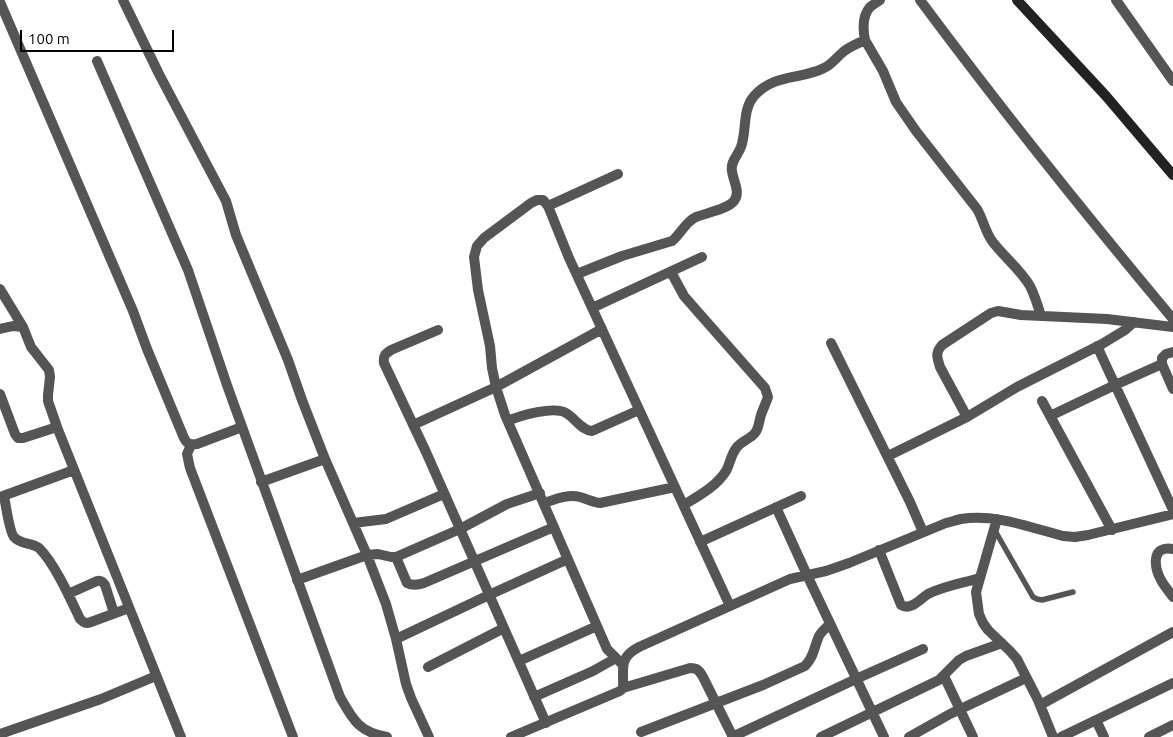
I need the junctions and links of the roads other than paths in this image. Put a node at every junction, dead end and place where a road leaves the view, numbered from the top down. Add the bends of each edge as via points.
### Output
1 (123, 0) edge
2 (880, 0) edge
3 (920, 0) edge
4 (1018, 0) edge
5 (1116, 0) edge
6 (0, 2) edge
7 (865, 40) junction
8 (97, 61) dead end
9 (1173, 80) edge
10 (618, 174) dead end
11 (1173, 175) edge
12 (548, 206) junction
13 (702, 257) dead end
14 (671, 272) junction
15 (577, 274) junction
16 (0, 289) edge
17 (592, 308) junction
18 (1041, 316) junction
19 (1173, 319) edge
20 (1134, 322) junction
21 (23, 327) junction
22 (1173, 327) edge
23 (0, 328) edge
24 (602, 329) junction
25 (438, 330) dead end
26 (831, 343) dead end
27 (1097, 346) junction
28 (1173, 352) edge
29 (1162, 364) junction
30 (1115, 385) junction
31 (496, 387) junction
32 (1173, 389) edge
33 (1, 401) edge
34 (1042, 401) dead end
35 (639, 410) junction
36 (1050, 416) junction
37 (967, 417) junction
38 (508, 421) junction
39 (413, 425) junction
40 (57, 427) junction
41 (242, 427) junction
42 (191, 445) junction
43 (888, 456) junction
44 (325, 459) junction
45 (74, 470) junction
46 (261, 482) junction
47 (675, 487) junction
48 (444, 494) junction
49 (800, 496) dead end
50 (2, 497) edge
51 (542, 498) junction
52 (684, 505) junction
53 (776, 507) junction
54 (1173, 510) edge
55 (1173, 514) edge
56 (353, 523) junction
57 (995, 524) junction
58 (554, 527) junction
59 (460, 529) junction
60 (1112, 530) junction
61 (922, 532) junction
62 (700, 542) junction
63 (1173, 549) edge
64 (879, 550) junction
65 (367, 555) junction
66 (396, 557) junction
67 (568, 559) junction
68 (474, 561) junction
69 (807, 575) junction
70 (980, 578) junction
71 (297, 580) junction
72 (1073, 592) dead end
73 (68, 594) junction
74 (489, 595) junction
75 (1173, 597) edge
76 (730, 606) junction
77 (129, 608) junction
78 (114, 613) junction
79 (830, 624) junction
80 (598, 626) junction
81 (504, 628) junction
82 (1173, 632) edge
83 (396, 639) junction
84 (1002, 643) junction
85 (923, 649) dead end
86 (519, 661) junction
87 (619, 662) junction
88 (428, 667) dead end
89 (156, 676) junction
90 (944, 676) junction
91 (1026, 678) junction
92 (856, 679) junction
93 (1173, 683) edge
94 (623, 688) junction
95 (534, 696) junction
96 (716, 703) junction
97 (1040, 705) junction
98 (960, 709) junction
99 (872, 713) junction
100 (1096, 720) junction
101 (546, 723) junction
102 (1173, 725) edge
103 (641, 732) dead end
104 (0, 734) edge
105 (181, 737) edge
106 (293, 737) edge
107 (386, 737) edge
108 (429, 737) edge
109 (511, 737) edge
110 (733, 737) edge
111 (821, 737) edge
112 (884, 737) edge
113 (909, 737) edge
114 (974, 737) edge
115 (1053, 737) edge
116 (1061, 737) edge
117 (1104, 737) edge
118 (1149, 737) edge

1 - 44 street via 226,201
2 - 7 street via 869,8 865,17
3 - 19 street
4 - 11 street
5 - 9 street
6 - 42 street via 184,438
7 - 15 street via 842,52 827,67 771,84 753,97 747,112 743,141 732,166 737,194 730,205 695,217 672,241
7 - 18 street via 896,102 977,209 993,242 1029,284
8 - 41 street via 188,270
10 - 12 street
12 - 15 street
12 - 31 street via 543,200 531,203 477,246 474,257 478,290
13 - 14 street
14 - 17 street
14 - 52 street via 684,296 765,388 768,397 757,432 734,450 720,479
15 - 17 street
16 - 21 street
17 - 24 street
18 - 20 street
18 - 37 street via 991,313 942,345 937,358
20 - 22 street
20 - 27 street
21 - 23 street
21 - 40 street via 31,347 49,370 48,401
24 - 31 street
24 - 35 street
25 - 39 street via 391,350 384,358
26 - 43 street
27 - 30 street
27 - 37 street via 1017,386
28 - 29 street via 1162,358
29 - 30 street
29 - 32 street
30 - 36 street
30 - 54 street
31 - 38 street
31 - 39 street
33 - 40 street via 18,438
34 - 36 street
35 - 38 street via 592,431 587,431 560,411 528,414
35 - 47 street
36 - 60 street
37 - 43 street
38 - 51 street
39 - 48 street
40 - 45 street
41 - 42 street
41 - 46 street
42 - 106 street via 187,454 190,468
43 - 61 street
44 - 46 street
44 - 56 street
45 - 50 street
45 - 77 street
46 - 71 street
47 - 51 street via 600,503 574,496
47 - 52 street
48 - 56 street via 386,519
48 - 59 street
49 - 53 street
50 - 73 street via 13,535 43,552
51 - 58 street
51 - 59 street via 502,506
52 - 62 street
53 - 62 street
53 - 69 street
55 - 60 street
56 - 65 street
57 - 60 street via 1075,537
57 - 61 street via 975,518 961,519
57 - 70 street
57 - 72 lane via 1033,597 1042,600
58 - 67 street
58 - 68 street
59 - 66 street
59 - 68 street
61 - 64 street
62 - 76 street
63 - 75 street via 1158,552 1156,562 1161,580
64 - 69 street
64 - 70 street via 904,607 938,590
65 - 66 street
65 - 71 street
65 - 83 street
66 - 68 street via 410,585 424,583
67 - 74 street
67 - 80 street
68 - 74 street
69 - 76 street via 790,579
69 - 79 street
70 - 84 street via 976,592 979,614 988,630
71 - 107 street via 340,697 349,713 367,732
73 - 78 street via 80,619 87,624
73 - 78 street via 100,580
74 - 81 street
74 - 83 street
76 - 87 street via 631,651
77 - 78 street
77 - 89 street
79 - 92 street
79 - 96 street via 823,630 805,666
80 - 86 street
80 - 87 street via 608,649
81 - 86 street
81 - 88 street
82 - 97 street
83 - 108 street via 406,684
84 - 90 street via 966,656
84 - 91 street via 1017,659
85 - 92 street
86 - 95 street
87 - 94 street
87 - 95 street
89 - 104 street
89 - 105 street
90 - 98 street
90 - 99 street
91 - 97 street
91 - 98 street
92 - 99 street
92 - 110 street
93 - 100 street
94 - 96 street via 695,668 700,671
94 - 101 street via 616,694
95 - 101 street
96 - 103 street
96 - 110 street
97 - 115 street
98 - 113 street
98 - 114 street
99 - 111 street
99 - 112 street
100 - 116 street
100 - 117 street
101 - 109 street
102 - 118 street

